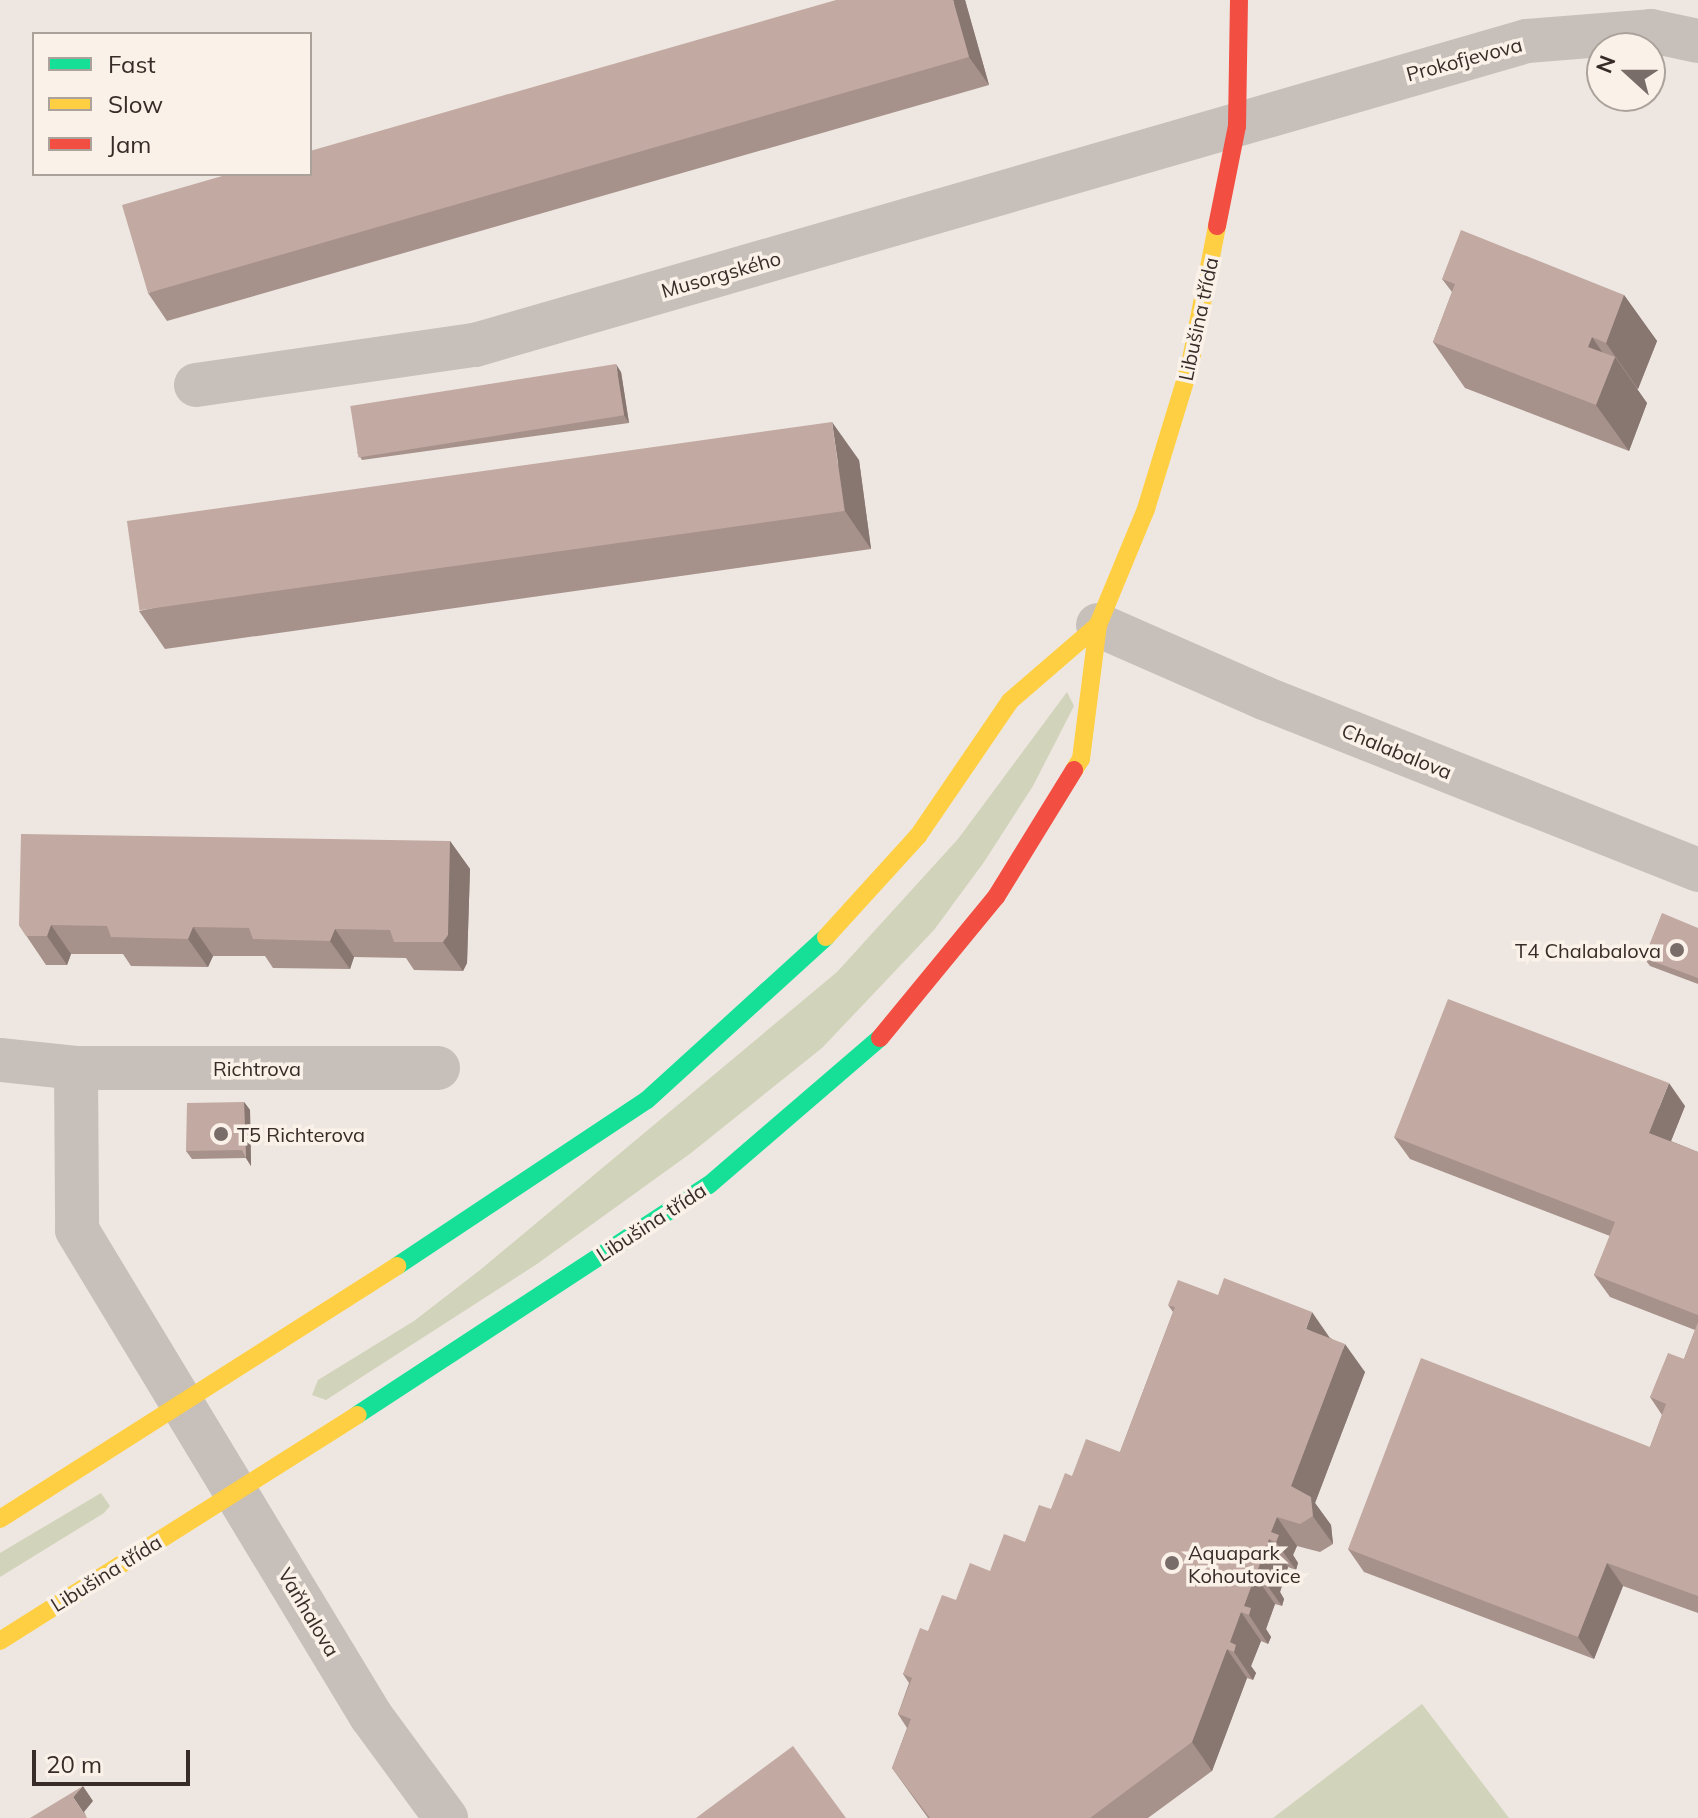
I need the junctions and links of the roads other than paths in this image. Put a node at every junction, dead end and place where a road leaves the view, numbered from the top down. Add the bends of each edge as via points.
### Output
1 (1239, 0) edge
2 (1698, 41) edge
3 (1237, 126) junction
4 (196, 385) dead end
5 (1098, 625) junction
6 (1698, 870) edge
7 (0, 1060) edge
8 (76, 1068) junction
9 (438, 1068) dead end
10 (182, 1399) junction
11 (238, 1493) junction
12 (0, 1519) edge
13 (0, 1641) edge
14 (446, 1818) edge

1 - 3 street, Libušina třída
2 - 3 street, Prokofjevova via 1651,31 1527,41
3 - 4 street, Musorgského via 475,345
3 - 5 street, Libušina třída via 1190,365 1146,509
5 - 6 street, Chalabalova via 1264,698
5 - 10 street, Libušina třída via 1010,701 918,836 812,952 647,1100 509,1194
5 - 11 street, Libušina třída via 1081,759 996,897 891,1028 709,1185
7 - 8 street, Richtrova
8 - 9 street, Richtrova
8 - 10 street via 77,1230
10 - 11 street, Vaňhalova
10 - 12 street, Libušina třída
11 - 13 street, Libušina třída
11 - 14 street, Vaňhalova via 371,1716

